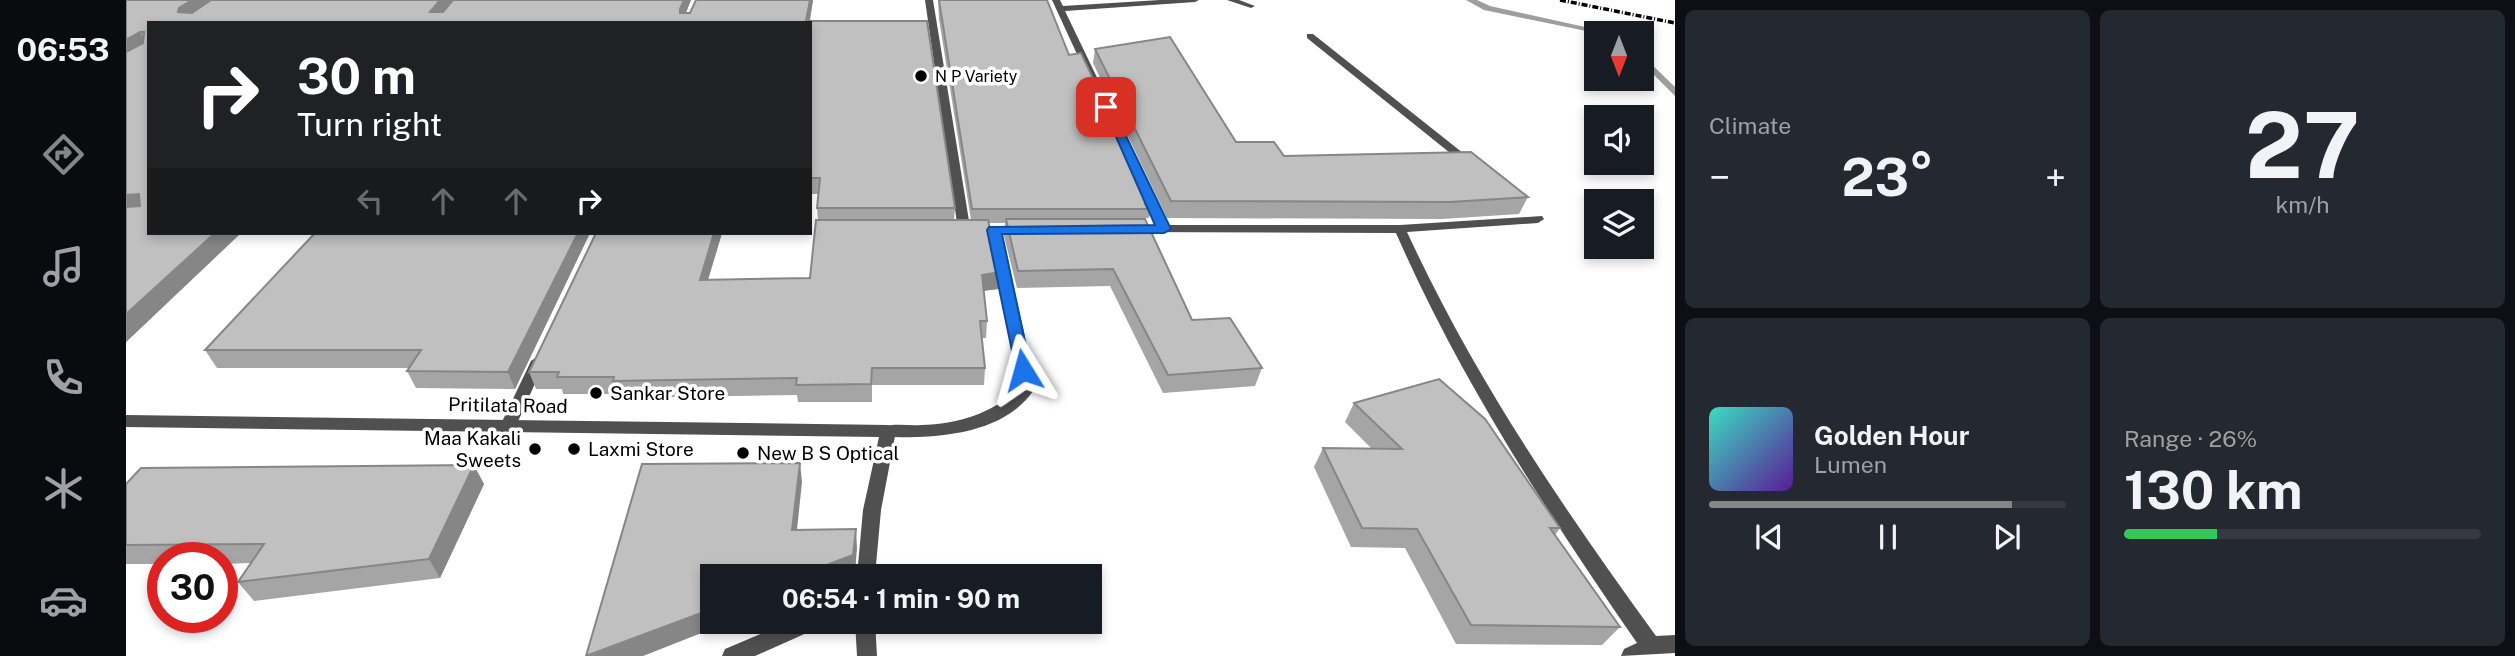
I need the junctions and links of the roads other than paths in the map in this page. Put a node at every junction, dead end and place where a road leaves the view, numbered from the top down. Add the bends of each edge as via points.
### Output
1 (929, 0) edge
2 (1195, 0) edge
3 (1231, 0) edge
4 (1058, 5) edge
5 (1251, 6) dead end
6 (1310, 36) dead end
7 (1118, 131) edge
8 (1476, 169) edge
9 (1141, 180) edge
10 (1527, 211) edge
11 (1112, 229) edge
12 (1164, 229) junction
13 (1400, 229) junction
14 (950, 230) edge
15 (964, 230) junction
16 (994, 230) junction
17 (1033, 230) edge
18 (547, 341) edge
19 (126, 421) edge
20 (508, 426) junction
21 (888, 431) junction
22 (867, 564) edge
23 (783, 634) edge
24 (866, 634) edge
25 (1675, 644) edge
26 (1651, 646) junction
27 (732, 656) edge
28 (867, 656) edge
29 (1631, 656) edge

1 - 15 street
2 - 4 street
3 - 5 street
4 - 7 street
6 - 8 street
9 - 12 street
10 - 13 street via 1538,219
11 - 12 street
12 - 13 street
13 - 26 street via 1426,291 1499,421
14 - 15 street
15 - 16 street
16 - 17 street
16 - 21 street, Pritilata Road via 1026,390 999,414 975,423
18 - 20 street
19 - 20 street, Pritilata Road
20 - 21 street, Pritilata Road
21 - 22 street via 872,510
23 - 27 street
24 - 28 street
25 - 26 street
26 - 29 street

